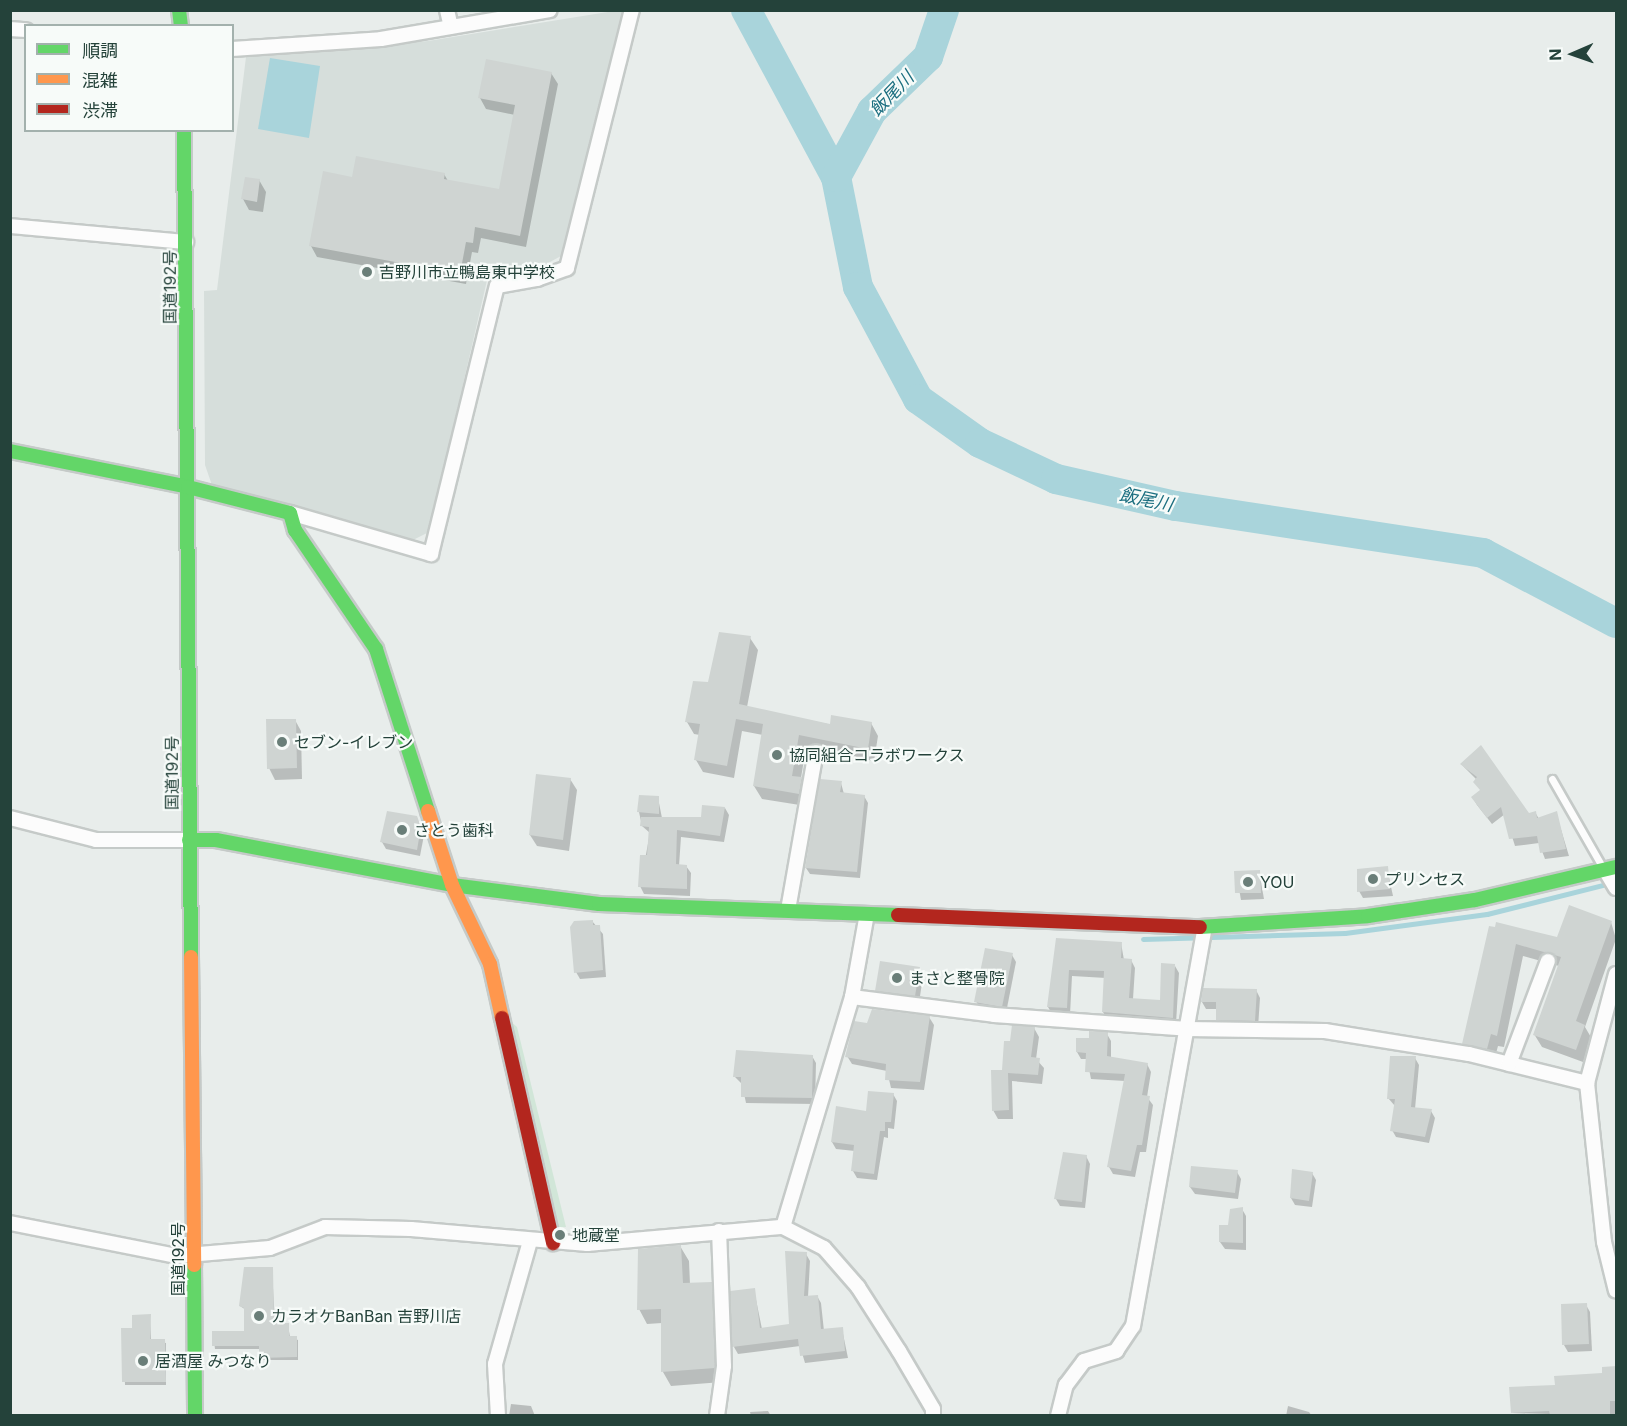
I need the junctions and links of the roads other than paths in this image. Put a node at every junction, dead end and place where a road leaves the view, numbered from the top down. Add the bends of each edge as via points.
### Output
1 (447, 10) edge
2 (550, 10) edge
3 (632, 10) edge
4 (451, 27) junction
5 (234, 49) edge
6 (184, 132) edge
7 (10, 226) edge
8 (186, 242) junction
9 (10, 451) edge
10 (188, 487) junction
11 (290, 513) junction
12 (816, 752) dead end
13 (1552, 779) dead end
14 (10, 818) edge
15 (189, 840) junction
16 (1612, 876) edge
17 (452, 885) junction
18 (788, 909) junction
19 (867, 914) junction
20 (1204, 934) junction
21 (1548, 961) dead end
22 (1617, 974) edge
23 (852, 996) junction
24 (1187, 1029) junction
25 (1509, 1064) junction
26 (1587, 1083) junction
27 (10, 1223) edge
28 (783, 1227) junction
29 (719, 1231) junction
30 (530, 1241) junction
31 (553, 1243) junction
32 (195, 1256) junction
33 (1617, 1291) edge
34 (195, 1416) edge
35 (498, 1416) edge
36 (717, 1416) edge
37 (933, 1416) edge
38 (1058, 1416) edge

1 - 4 street
2 - 4 street
3 - 11 street via 567,268 537,279 497,286 431,554
4 - 5 street via 381,39
6 - 8 main road, 国道192号
7 - 8 street
8 - 10 main road, 国道192号
9 - 10 main road
10 - 11 main road
10 - 15 main road, 国道192号
11 - 17 main road via 295,530 376,649
12 - 18 street
13 - 16 lane
14 - 15 street via 96,840
15 - 17 main road via 216,840
15 - 32 main road, 国道192号
16 - 20 main road via 1368,916
17 - 18 main road via 598,904
17 - 31 main road via 497,985 510,1062
18 - 19 main road
19 - 20 main road
19 - 23 street
20 - 24 street
21 - 25 street
22 - 26 street
23 - 24 street via 994,1015
23 - 28 street
24 - 25 street via 1324,1031
24 - 38 street via 1133,1326 1116,1351 1084,1361 1066,1385
25 - 26 street
26 - 33 street via 1604,1242
27 - 32 street via 176,1256
28 - 29 street
28 - 37 street via 824,1248 858,1287 933,1409
29 - 31 street via 586,1244
29 - 36 street via 724,1366
30 - 31 street
30 - 32 street via 411,1229 325,1227 270,1248
30 - 35 street via 495,1364
32 - 34 main road, 国道192号

